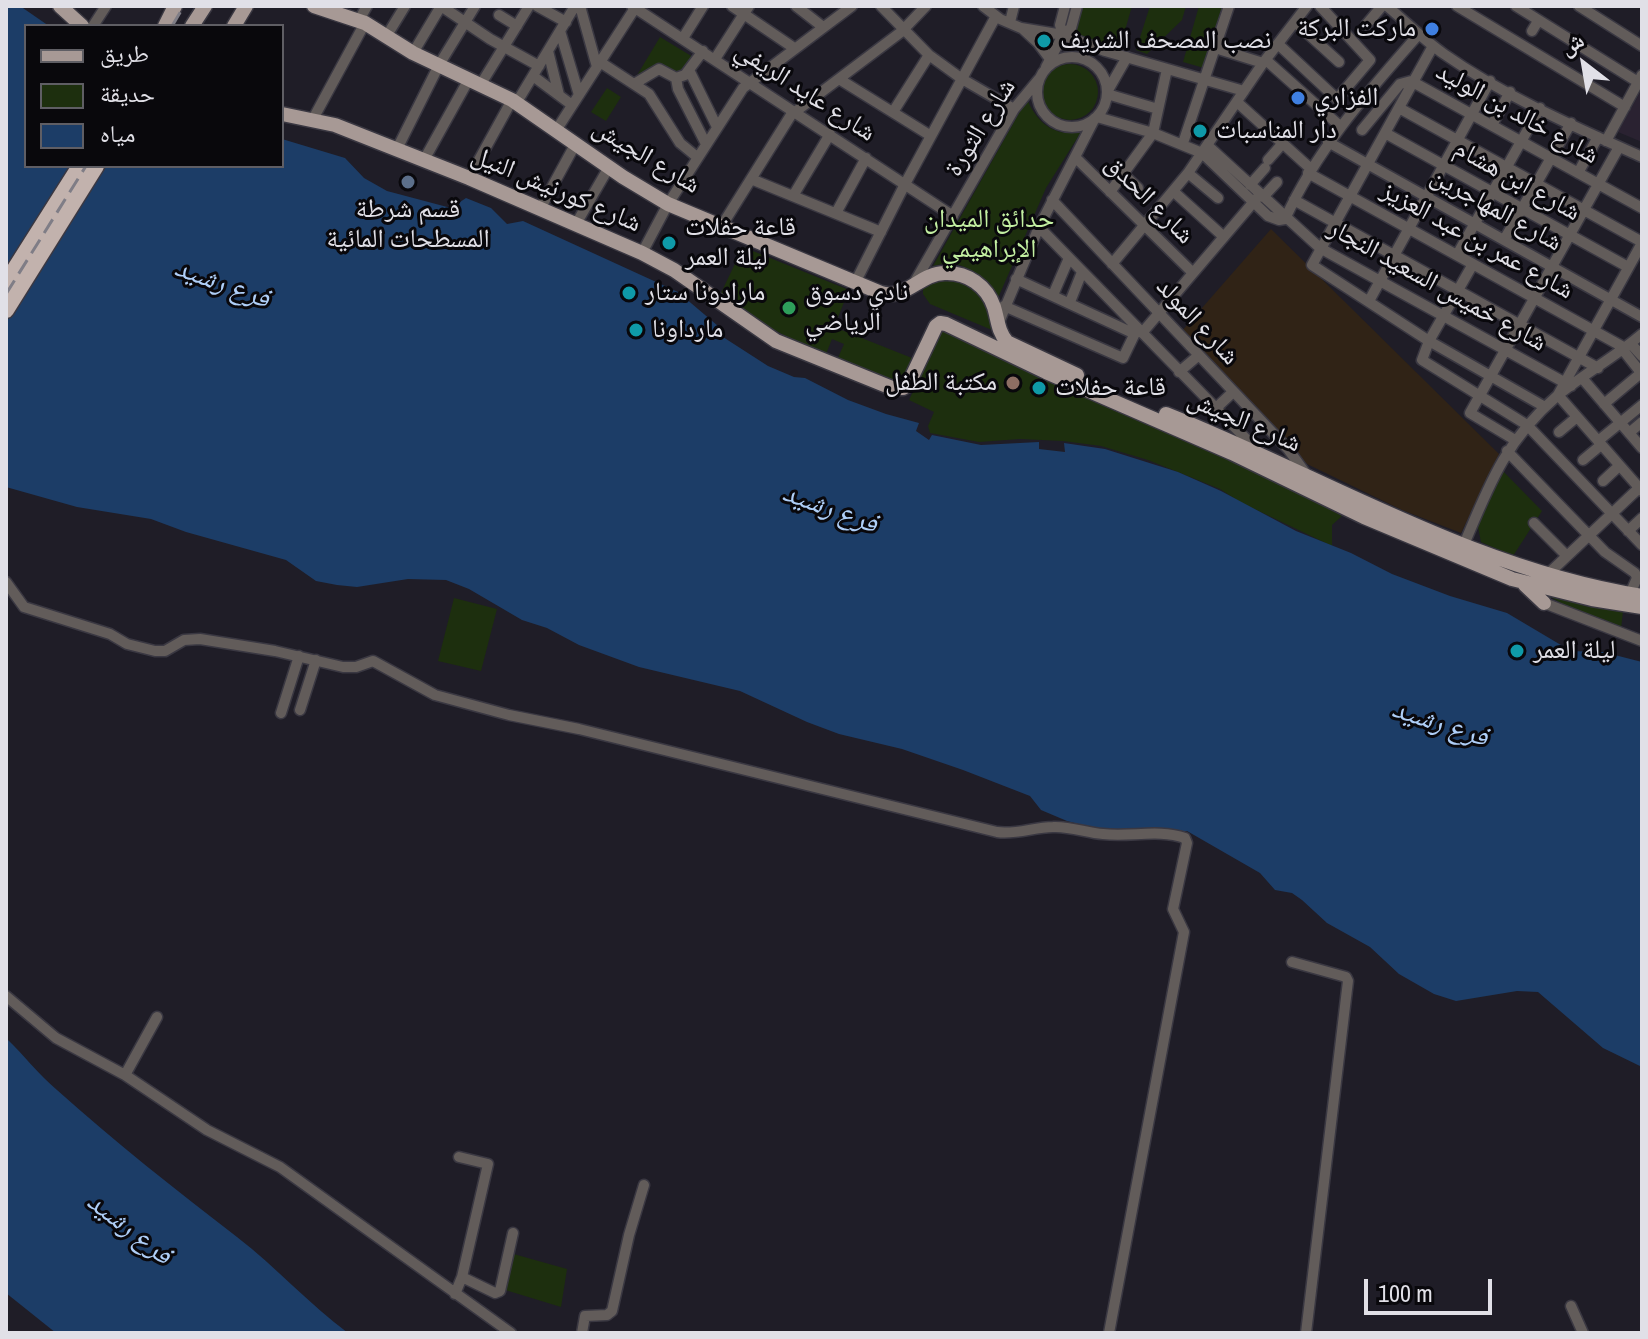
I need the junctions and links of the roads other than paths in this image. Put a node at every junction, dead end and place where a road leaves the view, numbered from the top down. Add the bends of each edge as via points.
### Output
1 (60, 6) edge
2 (106, 6) edge
3 (175, 6) edge
4 (205, 6) edge
5 (246, 6) edge
6 (314, 6) edge
7 (367, 6) edge
8 (405, 6) edge
9 (441, 6) edge
10 (475, 6) edge
11 (529, 6) edge
12 (537, 6) edge
13 (578, 6) edge
14 (703, 6) edge
15 (732, 6) edge
16 (796, 6) edge
17 (881, 6) edge
18 (926, 6) edge
19 (983, 6) edge
20 (1014, 6) edge
21 (1065, 6) edge
22 (1077, 6) edge
23 (1229, 6) edge
24 (1307, 6) edge
25 (1320, 6) edge
26 (1384, 6) edge
27 (1457, 6) edge
28 (1516, 6) edge
29 (847, 7) edge
30 (1585, 7) edge
31 (637, 8) edge
32 (746, 10) edge
33 (499, 15) dead end
34 (996, 16) junction
35 (362, 21) junction
36 (465, 22) junction
37 (1010, 22) junction
38 (1295, 22) junction
39 (80, 24) edge
40 (94, 24) edge
41 (166, 24) edge
42 (193, 24) edge
43 (235, 24) edge
44 (1366, 25) dead end
45 (517, 26) junction
46 (563, 26) junction
47 (823, 27) junction
48 (1021, 28) junction
49 (904, 30) junction
50 (1419, 34) junction
51 (1063, 35) junction
52 (386, 37) junction
53 (683, 38) junction
54 (1278, 44) junction
55 (1433, 46) junction
56 (1642, 46) edge
57 (504, 47) junction
58 (794, 48) junction
59 (1215, 48) junction
60 (548, 51) junction
61 (703, 51) junction
62 (413, 53) junction
63 (929, 55) junction
64 (1127, 57) junction
65 (715, 59) junction
66 (1265, 62) junction
67 (1339, 62) dead end
68 (598, 64) junction
69 (439, 65) junction
70 (1044, 69) junction
71 (1167, 69) junction
72 (536, 71) junction
73 (690, 72) junction
74 (676, 78) junction
75 (839, 79) junction
76 (962, 79) junction
77 (1205, 79) junction
78 (1640, 79) edge
79 (749, 81) junction
80 (1490, 81) junction
81 (475, 82) junction
82 (1413, 82) junction
83 (634, 84) junction
84 (1244, 91) junction
85 (1510, 92) junction
86 (1107, 93) junction
87 (559, 95) junction
88 (576, 100) junction
89 (514, 101) junction
90 (1237, 102) junction
91 (1625, 107) junction
92 (284, 108) edge
93 (1399, 108) junction
94 (1540, 108) junction
95 (1014, 109) junction
96 (1158, 109) junction
97 (795, 111) junction
98 (893, 112) junction
99 (284, 114) edge
100 (1472, 114) junction
101 (306, 118) junction
102 (1096, 118) junction
103 (1571, 123) junction
104 (1492, 125) junction
105 (1340, 126) junction
106 (717, 127) junction
107 (557, 129) junction
108 (1362, 130) dead end
109 (1153, 133) junction
110 (1385, 133) junction
111 (830, 134) junction
112 (931, 136) junction
113 (1602, 139) junction
114 (1458, 140) junction
115 (1521, 141) junction
116 (1328, 142) junction
117 (576, 143) junction
118 (1183, 143) junction
119 (1283, 143) junction
120 (706, 144) junction
121 (1619, 147) junction
122 (397, 149) junction
123 (1205, 149) junction
124 (697, 157) junction
125 (1075, 157) junction
126 (1642, 157) edge
127 (866, 158) junction
128 (1551, 158) junction
129 (424, 160) junction
130 (1367, 164) junction
131 (1444, 166) junction
132 (609, 167) junction
133 (1506, 167) junction
134 (79, 168) edge
135 (95, 168) edge
136 (1309, 171) junction
137 (1188, 173) junction
138 (1578, 173) junction
139 (1123, 174) junction
140 (469, 178) junction
141 (751, 179) junction
142 (1277, 182) dead end
143 (905, 184) junction
144 (1536, 184) junction
145 (1598, 184) junction
146 (1250, 185) junction
147 (1138, 188) dead end
148 (1173, 191) junction
149 (1110, 192) junction
150 (1492, 192) junction
151 (793, 196) junction
152 (1350, 196) junction
153 (1426, 197) junction
154 (1218, 198) dead end
155 (1259, 198) junction
156 (1052, 200) junction
157 (1294, 200) junction
158 (668, 204) junction
159 (1642, 208) edge
160 (540, 209) junction
161 (1522, 209) junction
162 (1584, 210) junction
163 (836, 213) junction
164 (953, 216) junction
165 (1285, 219) junction
166 (1334, 223) junction
167 (576, 224) junction
168 (1474, 224) junction
169 (1144, 226) junction
170 (721, 227) junction
171 (1039, 227) junction
172 (1409, 229) junction
173 (881, 232) junction
174 (1570, 235) junction
175 (1224, 237) junction
176 (1504, 240) junction
177 (1642, 242) edge
178 (1320, 248) junction
179 (642, 253) junction
180 (1394, 255) junction
181 (1457, 255) junction
182 (1069, 258) junction
183 (1112, 264) junction
184 (1473, 264) junction
185 (1552, 267) junction
186 (1628, 267) junction
187 (1082, 272) junction
188 (1193, 273) junction
189 (1016, 279) junction
190 (1379, 282) junction
191 (6, 283) edge
192 (855, 283) junction
193 (913, 285) junction
194 (1458, 290) junction
195 (1053, 295) junction
196 (1534, 298) junction
197 (1610, 299) junction
198 (1369, 301) junction
199 (1070, 302) junction
200 (1004, 306) junction
201 (6, 310) edge
202 (1159, 313) junction
203 (1641, 315) edge
204 (1443, 317) junction
205 (937, 324) joint
206 (998, 324) junction
207 (1519, 324) junction
208 (1593, 331) junction
209 (1138, 332) junction
210 (1642, 334) edge
211 (1429, 341) junction
212 (1626, 347) junction
213 (1505, 350) junction
214 (1199, 355) junction
215 (1642, 356) edge
216 (1578, 357) junction
217 (1598, 368) junction
218 (1179, 372) junction
219 (1642, 373) edge
220 (1491, 375) junction
221 (1582, 378) junction
222 (1568, 384) junction
223 (1233, 392) junction
224 (1558, 395) junction
225 (1479, 396) junction
226 (1604, 404) junction
227 (1642, 405) edge
228 (1545, 407) junction
229 (1215, 409) junction
230 (1577, 417) junction
231 (1642, 422) edge
232 (1620, 423) junction
233 (1527, 425) junction
234 (1559, 432) dead end
235 (1629, 433) junction
236 (1515, 440) junction
237 (1599, 443) junction
238 (1642, 448) edge
239 (1507, 451) junction
240 (1263, 456) junction
241 (1583, 460) dead end
242 (1619, 466) junction
243 (1308, 476) junction
244 (1603, 481) dead end
245 (1641, 490) edge
246 (1612, 514) junction
247 (1642, 518) edge
248 (1534, 523) dead end
249 (1628, 531) junction
250 (1589, 535) junction
251 (1642, 545) edge
252 (1463, 547) junction
253 (1567, 556) junction
254 (1546, 576) junction
255 (6, 582) edge
256 (1522, 582) junction
257 (1636, 595) edge
258 (1544, 603) joint
259 (1642, 607) edge
260 (1642, 641) edge
261 (299, 656) junction
262 (316, 660) junction
263 (300, 710) dead end
264 (281, 713) dead end
265 (1292, 962) dead end
266 (6, 996) edge
267 (157, 1017) dead end
268 (125, 1075) junction
269 (459, 1157) dead end
270 (644, 1185) dead end
271 (513, 1233) dead end
272 (462, 1277) junction
273 (455, 1294) junction
274 (1571, 1306) dead end
275 (511, 1333) edge
276 (582, 1333) edge
277 (1109, 1333) edge
278 (1306, 1333) edge
279 (1583, 1333) edge

1 - 39 main road
2 - 40 street
3 - 41 main road
4 - 42 main road
5 - 43 main road
6 - 35 main road, شارع الجيش
7 - 35 street
8 - 52 street
9 - 36 street
9 - 62 street
10 - 36 street
11 - 45 street
12 - 46 street
13 - 46 street
13 - 68 street
14 - 53 street
15 - 32 street
16 - 47 street
17 - 49 street
18 - 49 street
19 - 34 street
20 - 37 street
21 - 51 street, شارع الثورة
22 - 51 street, شارع الثورة via 1071,28
23 - 59 street
24 - 38 street
25 - 54 street via 1370,59 1346,80 1335,99
26 - 44 street
26 - 50 street
27 - 91 street
28 - 78 street via 1535,26
29 - 47 street
30 - 56 street
31 - 53 street, شارع عايد الريفي
31 - 68 street
32 - 58 street
32 - 65 street
33 - 45 street
34 - 37 street
34 - 76 street
35 - 52 main road, شارع الجيش
35 - 101 street
36 - 57 street
36 - 69 street
37 - 48 street
38 - 54 street
38 - 67 street
45 - 57 street
46 - 60 street
46 - 88 street
47 - 58 street
48 - 51 street
48 - 70 street via 1038,43
49 - 63 street
49 - 75 street
50 - 55 street
50 - 105 street
51 - 64 street
51 - 70 street, شارع الثورة
52 - 62 main road, شارع الجيش
53 - 61 street, شارع عايد الريفي
54 - 66 street
55 - 80 street
55 - 82 street
57 - 72 street
57 - 81 street
58 - 79 street
59 - 66 street
59 - 77 street
60 - 72 street
60 - 87 street
61 - 65 street, شارع عايد الريفي
61 - 73 street
62 - 69 main road, شارع الجيش
63 - 76 street
63 - 98 street
64 - 71 street
64 - 86 street
65 - 79 street, شارع عايد الريفي
66 - 84 street
66 - 105 street
68 - 83 street
68 - 88 street
69 - 81 main road, شارع الجيش
69 - 122 street
70 - 86 street via 1061,59 1087,60 1101,73
70 - 95 street, شارع الثورة
70 - 102 street via 1038,102 1051,121 1074,127
71 - 77 street
71 - 96 street
72 - 87 street
72 - 89 street
73 - 74 street
73 - 106 street
74 - 83 street via 659,69
74 - 120 street
75 - 97 street
75 - 98 street
76 - 95 street
76 - 112 street
77 - 84 street
77 - 118 street
78 - 91 street
79 - 97 street, شارع عايد الريفي
79 - 106 street
80 - 85 street
80 - 100 street
81 - 89 main road, شارع الجيش
81 - 129 street
82 - 93 street
82 - 100 street, شارع خالد بن الوليد
82 - 108 street via 1400,84
83 - 124 street via 653,98 680,143
84 - 90 street
85 - 94 street
85 - 104 street
86 - 96 street
86 - 102 street
87 - 88 street
88 - 107 street
89 - 107 main road, شارع الجيش
89 - 140 street
90 - 119 street, شارع عمر بن عبد العزيز
90 - 123 street
91 - 113 street
92 - 101 main road
93 - 110 street
93 - 114 street
94 - 103 street
94 - 115 street
95 - 164 street, شارع الثورة
96 - 109 street
97 - 111 street, شارع عايد الريفي
97 - 141 street
98 - 112 street
99 - 101 main road, شارع كورنيش النيل
100 - 104 street, شارع خالد بن الوليد
100 - 114 street
101 - 122 main road, شارع كورنيش النيل
102 - 109 street, شارع خميس السعيد النجار
102 - 125 street
103 - 113 street
103 - 128 street
104 - 115 street, شارع خالد بن الوليد
105 - 116 street
106 - 120 street
107 - 117 main road, شارع الجيش
109 - 118 street, شارع خميس السعيد النجار
109 - 139 street
110 - 130 street
110 - 131 street, شارع ابن هشام
111 - 127 street, شارع عايد الريفي
111 - 151 street
112 - 143 street
113 - 121 street
113 - 138 street
114 - 131 street
114 - 133 street
115 - 128 street, شارع خالد بن الوليد
115 - 133 street
116 - 130 street, شارع المهاجرين
116 - 136 street
117 - 132 main road, شارع الجيش
117 - 160 street
118 - 123 street, شارع خميس السعيد النجار
119 - 136 street, شارع عمر بن عبد العزيز
119 - 146 street
120 - 124 street
121 - 126 street
121 - 145 street
122 - 129 main road, شارع كورنيش النيل
123 - 137 street
123 - 146 street, شارع خميس السعيد النجار
123 - 155 street, شارع خميس السعيد النجار
124 - 158 street
125 - 149 street, شارع الحدق
125 - 156 street
127 - 143 street, شارع عايد الريفي
127 - 163 street
128 - 138 street, شارع خالد بن الوليد
128 - 144 street
129 - 140 main road, شارع كورنيش النيل
130 - 152 street
130 - 153 street, شارع المهاجرين
131 - 150 street, شارع ابن هشام
131 - 153 street
132 - 158 main road, شارع الجيش
132 - 167 street
133 - 144 street
133 - 150 street
134 - 191 highway
135 - 201 highway
136 - 152 street, شارع عمر بن عبد العزيز
136 - 157 street
137 - 148 street
137 - 154 street
138 - 145 street, شارع خالد بن الوليد
139 - 147 street
139 - 149 street
140 - 160 main road, شارع كورنيش النيل
141 - 151 street
141 - 170 street
142 - 155 street
143 - 164 street, شارع عايد الريفي
143 - 173 street
144 - 161 street
144 - 162 street
145 - 159 street, شارع خالد بن الوليد
145 - 162 street
146 - 155 street, شارع خميس السعيد النجار
148 - 169 street
148 - 175 street
149 - 169 street, شارع الحدق
150 - 161 street, شارع ابن هشام
150 - 168 street
151 - 163 street
152 - 166 street
152 - 172 street, شارع عمر بن عبد العزيز
153 - 168 street, شارع المهاجرين
153 - 172 street
155 - 165 street, شارع خميس السعيد النجار via 1272,218
155 - 175 street
156 - 171 street
156 - 183 street, شارع المولد
157 - 165 street
157 - 166 street
158 - 170 main road, شارع الجيش
158 - 179 street
160 - 167 main road, شارع كورنيش النيل
161 - 174 street, شارع ابن هشام
161 - 176 street
162 - 174 street
162 - 177 street
163 - 173 street
164 - 193 street, شارع الثورة
165 - 178 street, شارع خميس السعيد النجار
166 - 178 street
166 - 180 street
167 - 179 main road, شارع كورنيش النيل
168 - 176 street, شارع المهاجرين
168 - 181 street
169 - 183 street
169 - 188 street, شارع الحدق
170 - 192 main road, شارع الجيش
171 - 182 street
171 - 189 street
172 - 180 street
172 - 181 street, شارع عمر بن عبد العزيز
173 - 192 street
174 - 185 street
174 - 186 street, شارع ابن هشام
175 - 188 street
176 - 185 street, شارع المهاجرين
177 - 186 street
178 - 190 street, شارع خميس السعيد النجار
178 - 198 street via 1312,265
179 - 205 main road, شارع كورنيش النيل via 776,341 892,388 908,385
180 - 190 street
180 - 194 street
181 - 184 street, شارع عمر بن عبد العزيز
182 - 187 street
182 - 195 street
183 - 202 street, شارع المولد
184 - 194 street
184 - 196 street, شارع عمر بن عبد العزيز
185 - 196 street
185 - 197 street, شارع المهاجرين
186 - 197 street
187 - 199 street
187 - 209 street
188 - 202 street
189 - 195 street
189 - 200 street
190 - 198 street
190 - 204 street, شارع خميس السعيد النجار
192 - 193 main road, شارع الجيش via 892,296
193 - 206 main road, شارع الجيش via 938,273 965,276 986,292
194 - 204 street
194 - 207 street
195 - 199 street
196 - 207 street
196 - 208 street, شارع عمر بن عبد العزيز
197 - 203 street, شارع المهاجرين
197 - 208 street
198 - 211 street
199 - 209 street
200 - 206 street
200 - 209 street via 1121,358
202 - 209 street
202 - 214 street, شارع المولد
204 - 211 street
204 - 213 street, شارع خميس السعيد النجار
205 - 256 main road, شارع الجيش via 1364,517
206 - 240 main road, شارع الجيش via 1012,345
207 - 213 street
207 - 216 street
208 - 212 street, شارع عمر بن عبد العزيز
208 - 216 street
209 - 218 street
210 - 212 street
211 - 220 street
211 - 225 street via 1423,362
212 - 215 street
212 - 217 street
212 - 219 street
213 - 220 street
213 - 222 street, شارع خميس السعيد النجار
214 - 218 street
214 - 223 street, شارع المولد
216 - 217 street
216 - 222 street
217 - 221 street
218 - 229 street
219 - 226 street
220 - 225 street
220 - 228 street
221 - 222 street
221 - 226 street
222 - 224 street
223 - 229 street
223 - 243 street, شارع المولد
224 - 228 street
224 - 230 street
225 - 233 street
225 - 236 street via 1471,414
226 - 232 street
227 - 232 street
228 - 233 street
229 - 240 street
230 - 234 street
230 - 237 street
231 - 235 street
232 - 235 street
232 - 237 street
233 - 236 street
233 - 246 street
235 - 238 street
236 - 239 street
237 - 241 street
237 - 242 street
239 - 250 street
239 - 252 street
240 - 243 main road, شارع الجيش
242 - 244 street
242 - 245 street
243 - 252 main road, شارع الجيش
245 - 246 street
246 - 249 street
246 - 250 street
247 - 249 street
248 - 253 street
249 - 251 street
250 - 253 street
250 - 257 street via 1636,574
252 - 254 main road, شارع الجيش
253 - 254 street
254 - 257 main road, شارع الجيش
255 - 261 street via 24,607 127,644 159,652 184,640 210,639
256 - 258 main road
256 - 259 main road, شارع الجيش
258 - 260 street
261 - 262 street
261 - 264 street
262 - 263 street
262 - 277 street via 351,668 373,661 435,695 997,832 1054,826 1185,838 1173,909 1184,932
265 - 278 street via 1348,981
266 - 268 street via 56,1038
267 - 268 street
268 - 273 street via 207,1130 280,1167
269 - 272 street via 488,1164
270 - 276 street via 612,1311 585,1316
271 - 272 street via 498,1292
272 - 273 street
273 - 275 street
274 - 279 street

